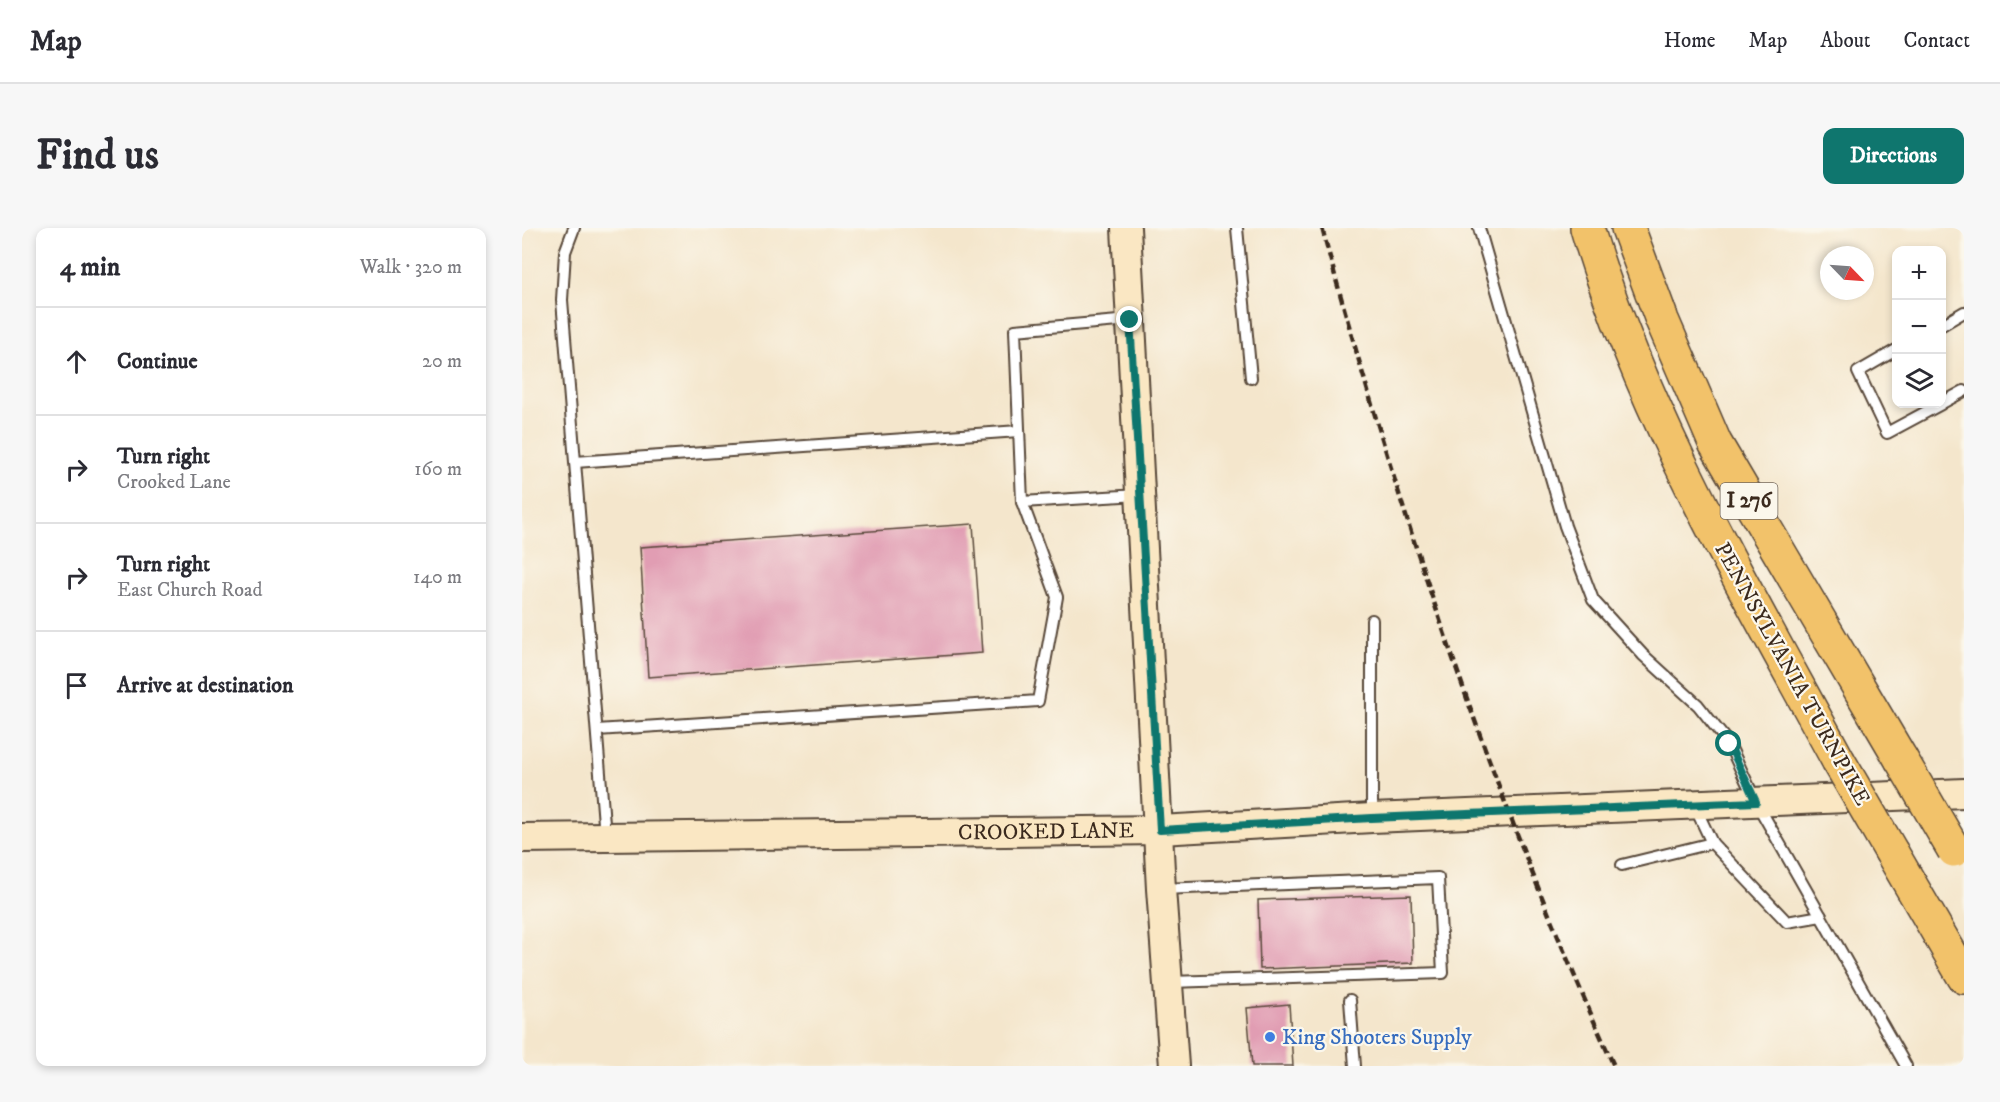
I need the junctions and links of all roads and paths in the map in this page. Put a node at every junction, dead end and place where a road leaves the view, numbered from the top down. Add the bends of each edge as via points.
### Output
1 (574, 228) edge
2 (1126, 228) edge
3 (1237, 228) edge
4 (1479, 228) edge
5 (1587, 228) edge
6 (1628, 228) edge
7 (1964, 312) edge
8 (1130, 320) junction
9 (1946, 322) edge
10 (1892, 352) edge
11 (1251, 378) dead end
12 (1964, 391) edge
13 (1946, 400) edge
14 (1932, 408) edge
15 (1019, 431) junction
16 (575, 462) junction
17 (1140, 495) junction
18 (1022, 502) junction
19 (1372, 620) dead end
20 (597, 730) junction
21 (1964, 793) edge
22 (1756, 802) junction
23 (1694, 804) junction
24 (1372, 818) junction
25 (1160, 830) junction
26 (606, 837) junction
27 (522, 838) edge
28 (1712, 843) junction
29 (1959, 859) edge
30 (1622, 865) dead end
31 (1161, 889) junction
32 (1821, 916) junction
33 (1964, 977) edge
34 (1167, 982) junction
35 (1350, 1000) dead end
36 (1904, 1065) edge
37 (1173, 1066) edge
38 (1354, 1066) edge

1 - 16 lane via 565,252 562,300
2 - 8 street
3 - 11 lane
4 - 22 lane via 1565,526 1593,600 1714,724 1729,744
5 - 33 highway, PENNSYLVANIA TURNPIKE / I 276, bridge via 1628,347 1708,521 1838,760
6 - 29 highway, I 276, bridge via 1715,443
7 - 9 lane
8 - 15 lane via 1015,330
8 - 17 street
10 - 14 lane via 1858,372 1887,433
12 - 13 lane
15 - 16 lane
15 - 18 lane
16 - 20 lane
17 - 18 lane
17 - 25 street
18 - 20 lane via 1058,597 1038,701
19 - 24 lane
20 - 26 lane
21 - 22 street, CROOKED LANE
22 - 23 street, CROOKED LANE
22 - 32 lane
23 - 24 street, CROOKED LANE
23 - 28 lane
24 - 25 street, CROOKED LANE
25 - 26 street, CROOKED LANE
25 - 31 street
26 - 27 street, CROOKED LANE
28 - 30 lane
28 - 32 lane via 1787,922
31 - 34 street
31 - 34 lane via 1438,878 1443,973
32 - 36 lane
34 - 37 street
35 - 38 lane

